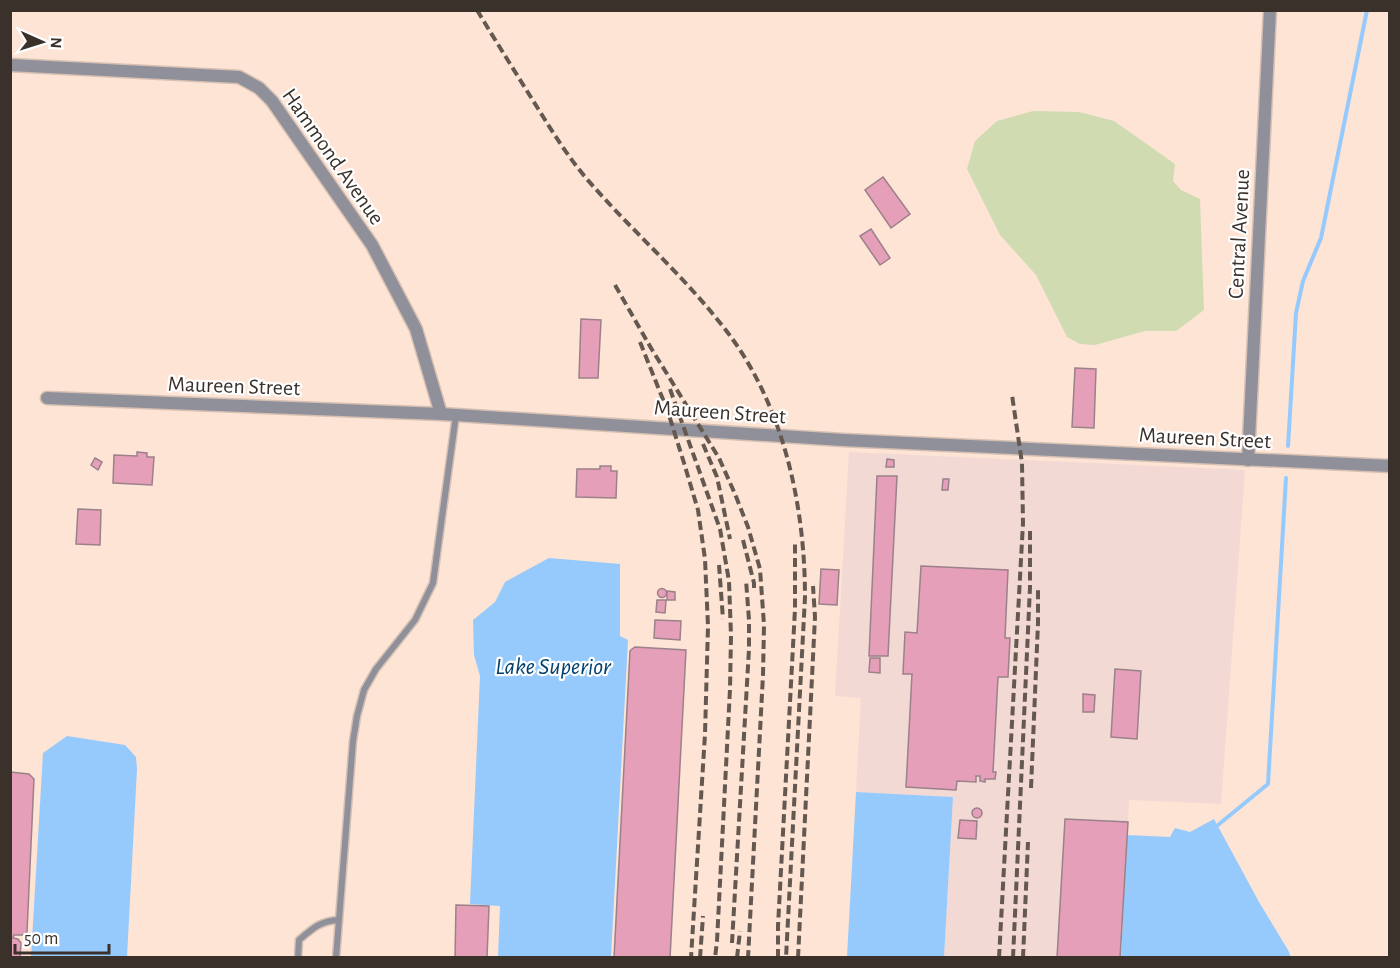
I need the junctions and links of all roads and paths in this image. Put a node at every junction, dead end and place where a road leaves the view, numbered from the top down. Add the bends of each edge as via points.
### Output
1 (1269, 10) edge
2 (10, 65) edge
3 (47, 398) dead end
4 (441, 414) junction
5 (456, 415) junction
6 (1248, 460) junction
7 (1389, 466) edge
8 (339, 920) junction
9 (298, 957) edge
10 (336, 957) edge

1 - 6 street, Central Avenue
2 - 4 street, Hammond Avenue via 239,77 259,88 272,100 372,245 416,329
3 - 4 street, Maureen Street
4 - 5 street, Maureen Street
5 - 6 street, Maureen Street via 843,440
5 - 8 lane via 433,583 415,620 376,669 364,690 357,716
6 - 7 street, Maureen Street
8 - 9 lane via 326,921 299,940
8 - 10 lane

